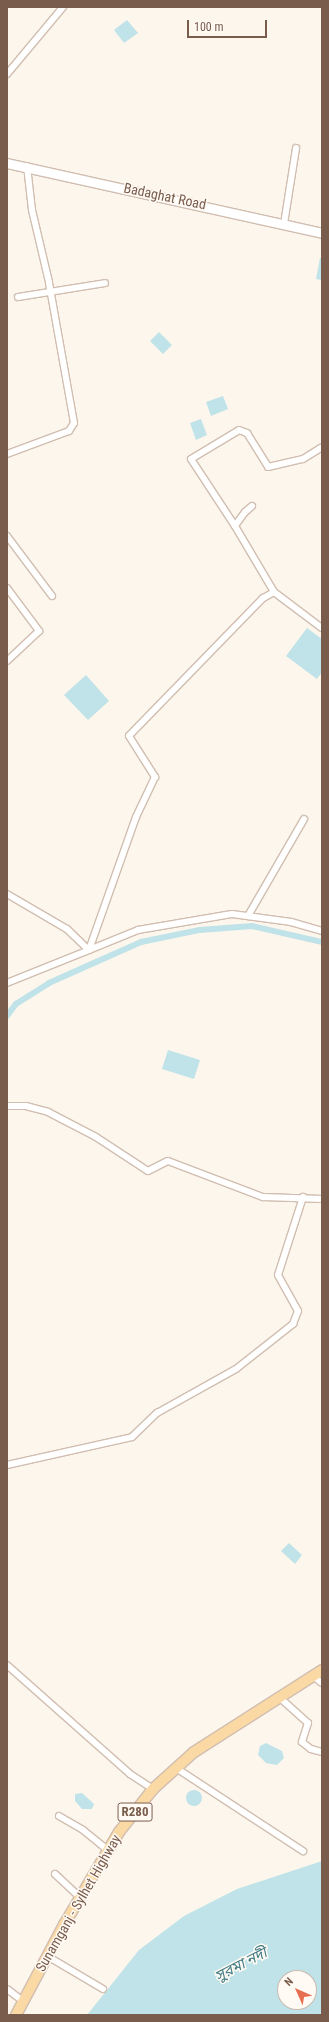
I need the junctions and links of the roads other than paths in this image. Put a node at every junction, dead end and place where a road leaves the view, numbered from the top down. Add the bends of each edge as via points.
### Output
1 (63, 7) edge
2 (7, 74) edge
3 (296, 148) dead end
4 (7, 163) edge
5 (27, 166) junction
6 (284, 224) junction
7 (322, 233) edge
8 (105, 283) dead end
9 (49, 292) junction
10 (18, 297) dead end
11 (322, 447) edge
12 (7, 454) edge
13 (252, 506) dead end
14 (235, 526) junction
15 (7, 536) edge
16 (7, 588) edge
17 (274, 592) junction
18 (52, 596) dead end
19 (322, 628) edge
20 (7, 661) edge
21 (304, 819) dead end
22 (7, 894) edge
23 (248, 916) junction
24 (322, 931) edge
25 (89, 950) junction
26 (7, 983) edge
27 (7, 1106) edge
28 (303, 1197) junction
29 (322, 1199) edge
30 (7, 1465) edge
31 (7, 1665) edge
32 (322, 1670) edge
33 (313, 1676) junction
34 (322, 1683) edge
35 (279, 1697) junction
36 (322, 1752) edge
37 (176, 1768) junction
38 (153, 1789) junction
39 (58, 1816) dead end
40 (108, 1850) junction
41 (303, 1852) dead end
42 (55, 1874) dead end
43 (80, 1897) junction
44 (47, 1956) junction
45 (7, 1989) edge
46 (103, 1989) dead end
47 (23, 2001) junction
48 (16, 2015) edge

1 - 2 street
3 - 6 street
4 - 5 main road, Badaghat Road
5 - 6 main road, Badaghat Road
5 - 9 street via 32,210 49,282
6 - 7 main road, Badaghat Road
8 - 9 street
9 - 10 street
9 - 12 street via 74,423 69,431
11 - 14 street via 303,459 268,467 247,434 239,430 191,459
13 - 14 street
14 - 17 street
15 - 18 street
16 - 20 street via 39,630
17 - 19 street
17 - 25 street via 263,598 129,736 155,777 136,817
21 - 23 street
22 - 25 street via 67,929
23 - 24 street via 291,922
23 - 25 street via 232,914 138,930
25 - 26 street
27 - 28 street via 26,1106 48,1112 96,1137 148,1171 168,1161 263,1197
28 - 29 street
28 - 30 street via 278,1274 298,1311 293,1324 236,1369 157,1413 132,1437
31 - 38 street via 130,1774
32 - 33 main road, Sunamganj - Sylhet Highway / R280
33 - 34 street
33 - 35 main road, Sunamganj - Sylhet Highway / R280
35 - 36 street via 308,1723 302,1742 311,1749
35 - 37 main road, Sunamganj - Sylhet Highway / R280 via 194,1752
37 - 38 main road, Sunamganj - Sylhet Highway / R280
37 - 41 street
38 - 40 main road, Sunamganj - Sylhet Highway / R280
39 - 40 street via 83,1830
40 - 43 main road, Sunamganj - Sylhet Highway / R280
42 - 43 street
43 - 44 main road, Sunamganj - Sylhet Highway / R280
44 - 46 street
44 - 47 main road, Sunamganj - Sylhet Highway / R280
45 - 47 street
47 - 48 main road, Sunamganj - Sylhet Highway / R280

